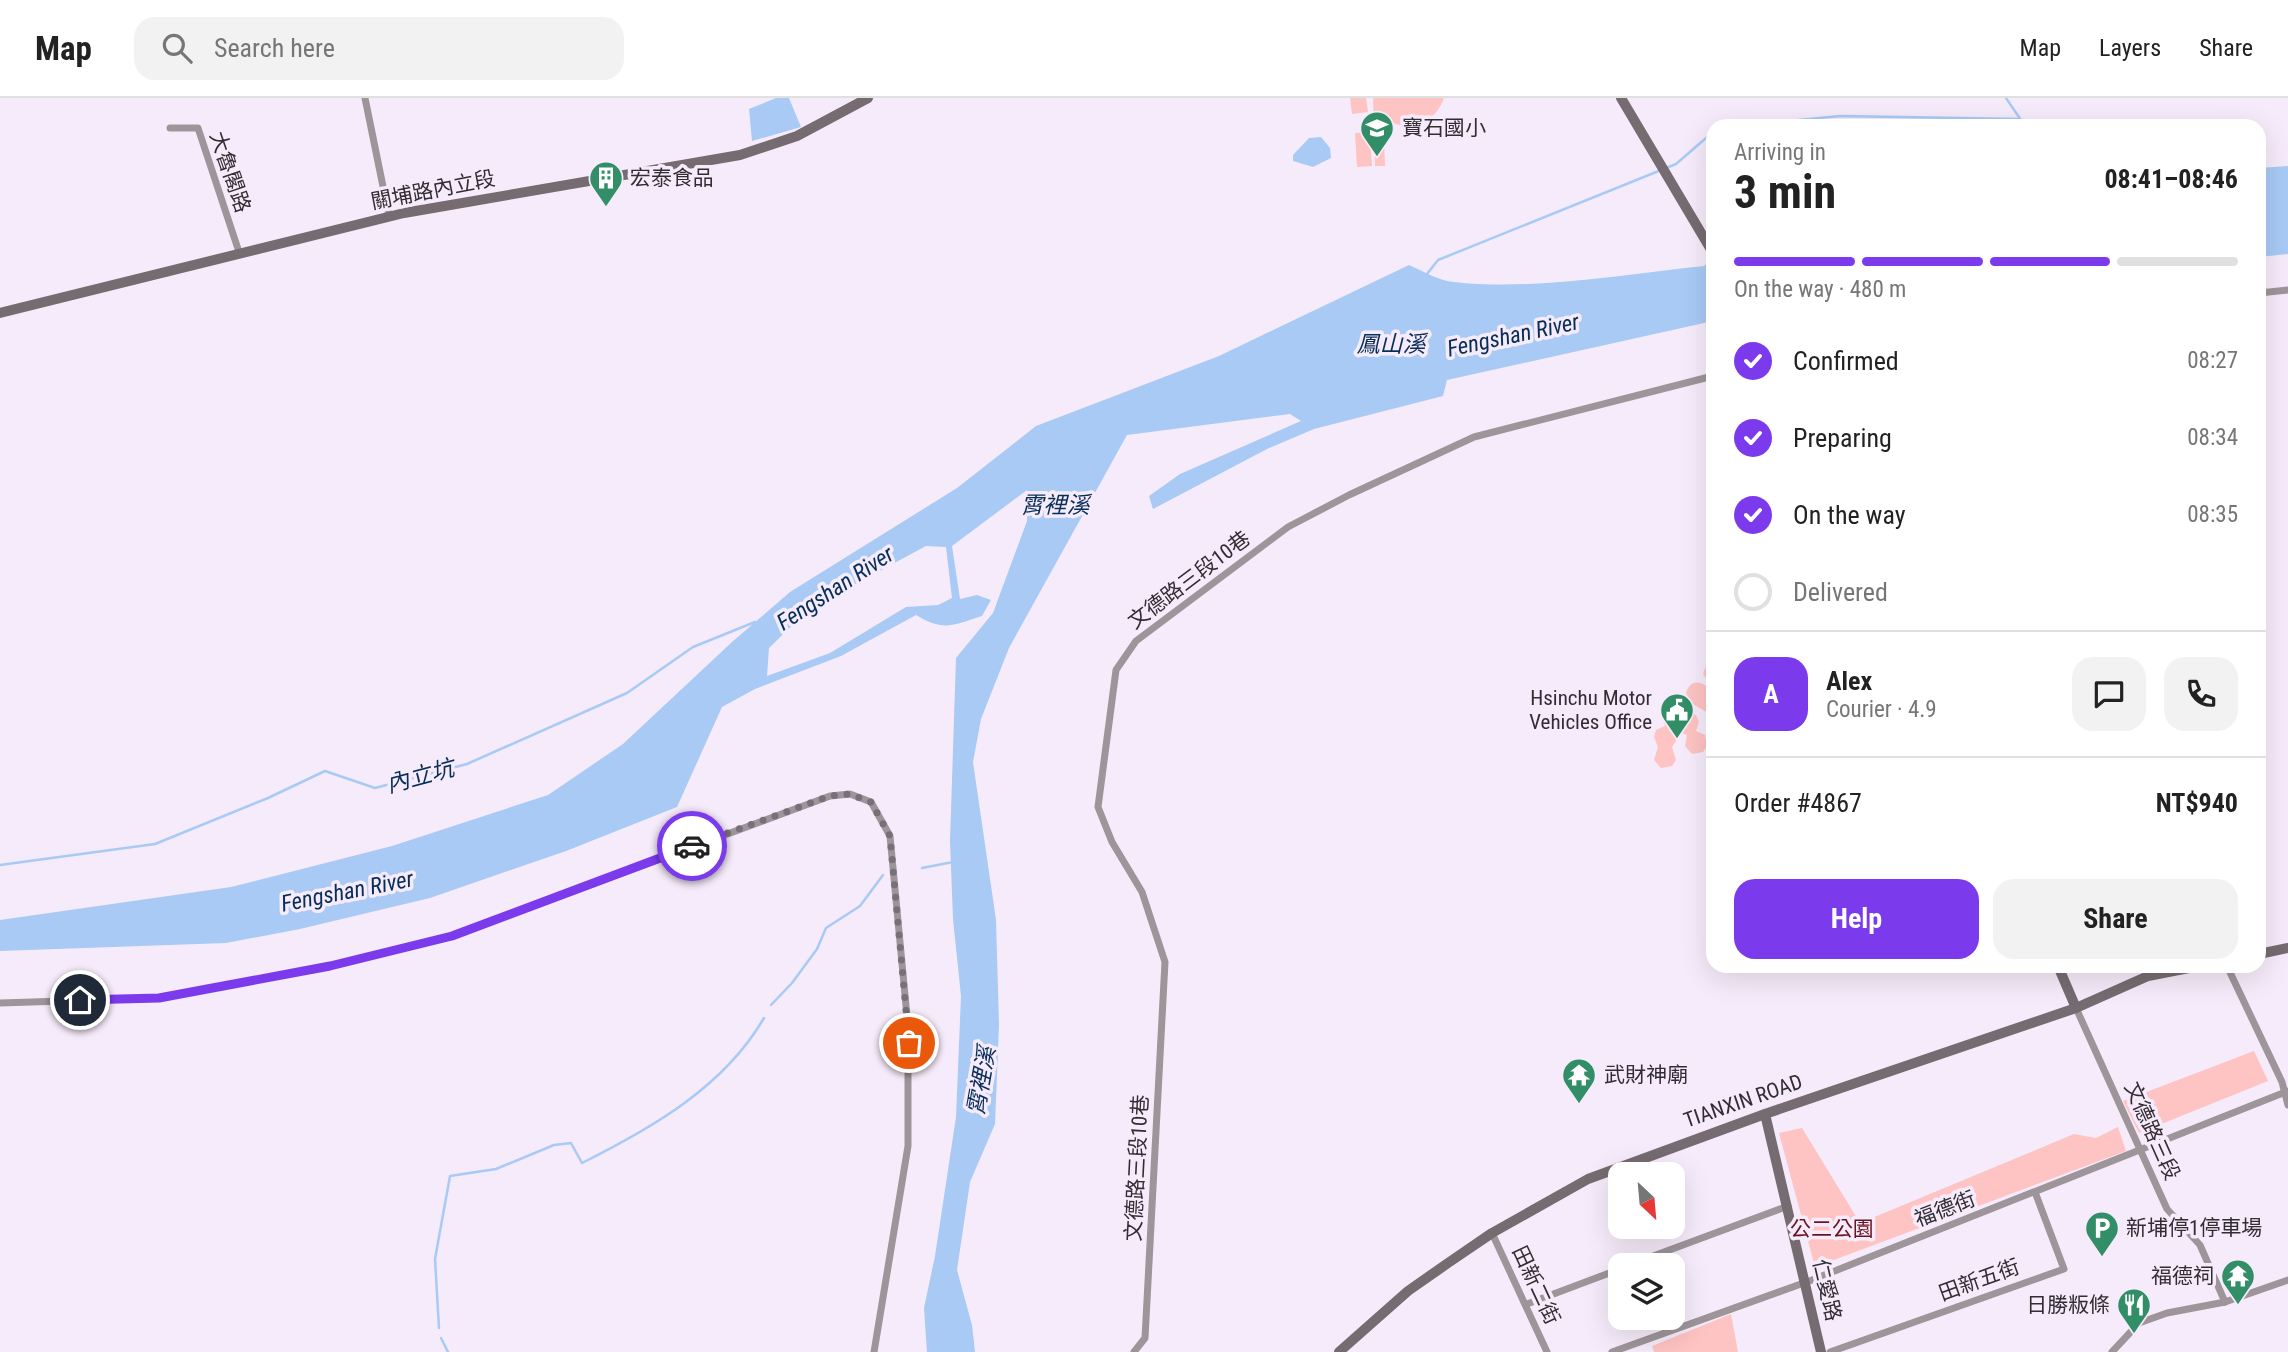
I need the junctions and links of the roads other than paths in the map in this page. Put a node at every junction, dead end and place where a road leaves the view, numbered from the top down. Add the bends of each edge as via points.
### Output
1 (365, 98) edge
2 (868, 98) edge
3 (1621, 98) edge
4 (170, 128) dead end
5 (389, 216) junction
6 (1706, 241) edge
7 (239, 252) junction
8 (2288, 290) edge
9 (2266, 292) edge
10 (0, 313) edge
11 (1706, 378) edge
12 (2288, 948) edge
13 (2266, 953) edge
14 (2061, 973) edge
15 (2163, 973) edge
16 (2230, 973) edge
17 (0, 1003) edge
18 (2076, 1007) junction
19 (2286, 1092) edge
20 (2288, 1105) edge
21 (1765, 1114) junction
22 (2140, 1152) junction
23 (2035, 1192) junction
24 (1788, 1206) junction
25 (1492, 1233) junction
26 (1661, 1253) edge
27 (1608, 1274) edge
28 (2288, 1280) edge
29 (1806, 1283) junction
30 (2225, 1302) junction
31 (1527, 1304) junction
32 (874, 1352) edge
33 (1134, 1352) edge
34 (1339, 1352) edge
35 (1547, 1352) edge
36 (1612, 1352) edge
37 (1821, 1352) edge
38 (1830, 1352) edge
39 (2112, 1352) edge

1 - 5 street
2 - 5 main road, 關埔路內立段 via 797,136 740,155
3 - 6 main road
4 - 7 street, 大魯閣路 via 198,128
5 - 7 main road, 關埔路內立段
7 - 10 main road, 關埔路內立段
8 - 9 street
11 - 33 street, 文德路三段10巷 via 1474,437 1349,495 1288,527 1136,641 1116,670 1098,807 1112,842 1142,892 1165,962 1145,1338
12 - 13 main road
14 - 18 main road, 文德路三段
15 - 18 main road, TIANXIN ROAD
16 - 19 street
17 - 32 street via 159,998 330,966 452,936 830,796 850,794 871,802 890,836 911,1059 908,1146
18 - 21 main road, TIANXIN ROAD
18 - 22 street, 文德路三段
19 - 20 street
19 - 22 street, 福德街
21 - 24 main road, 仁愛路
21 - 25 main road, TIANXIN ROAD via 1588,1179
22 - 23 street, 福德街
22 - 30 street, 文德路三段 via 2167,1209 2200,1245
23 - 29 street, 福德街
23 - 38 street, 田新五街 via 2064,1269
24 - 26 street
24 - 29 main road, 仁愛路
25 - 31 street, 田新二街
25 - 34 main road, TIANXIN ROAD via 1408,1291
27 - 31 street
28 - 30 street
29 - 36 street, 福德街
29 - 37 main road, 仁愛路
30 - 39 street via 2167,1313 2139,1324
31 - 35 street, 田新二街

